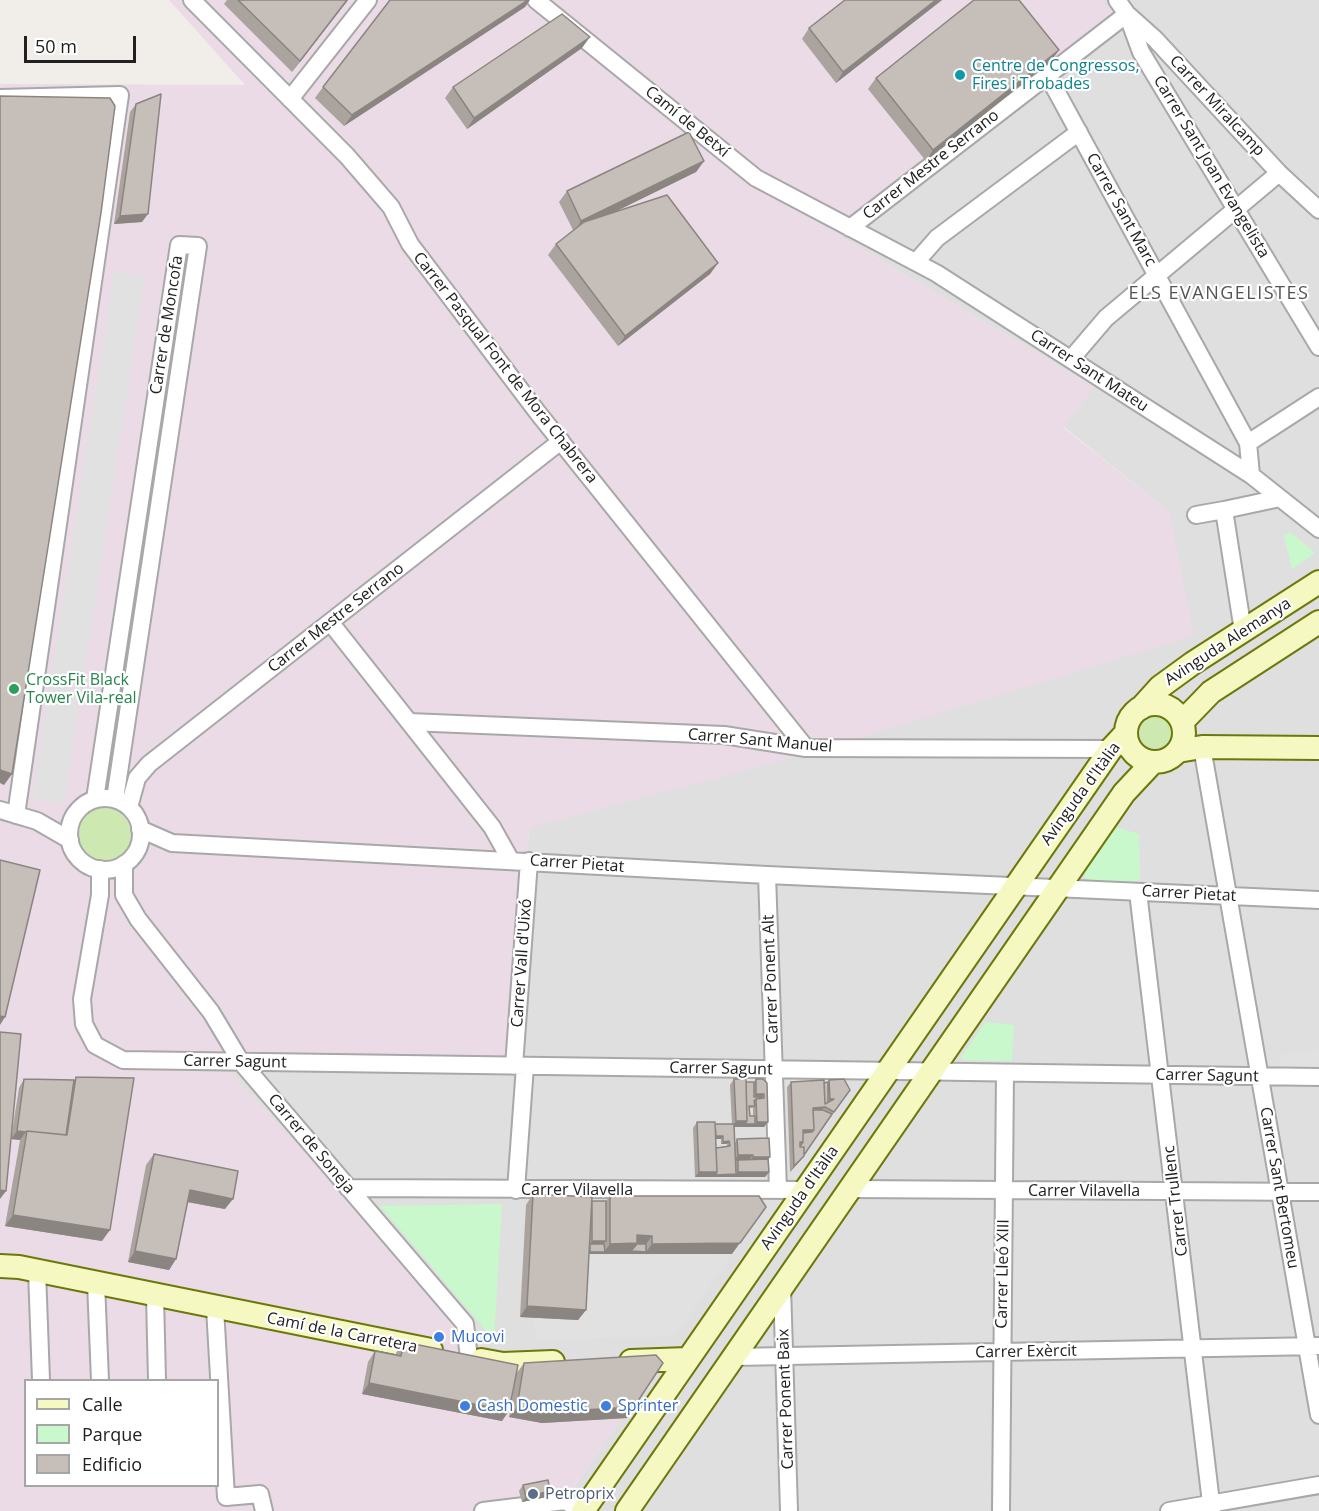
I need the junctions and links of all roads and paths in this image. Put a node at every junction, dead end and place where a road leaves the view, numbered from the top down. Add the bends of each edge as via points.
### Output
1 (192, 0) edge
2 (368, 0) edge
3 (536, 0) edge
4 (1117, 0) edge
5 (1127, 14) junction
6 (1048, 75) junction
7 (0, 98) edge
8 (290, 99) junction
9 (1079, 132) junction
10 (1279, 172) junction
11 (1236, 209) junction
12 (1319, 210) edge
13 (850, 228) junction
14 (916, 262) junction
15 (1156, 276) junction
16 (1319, 347) edge
17 (1071, 359) junction
18 (1319, 397) edge
19 (561, 441) junction
20 (1248, 443) junction
21 (1251, 475) junction
22 (1280, 498) junction
23 (1224, 510) junction
24 (1196, 515) dead end
25 (1319, 529) edge
26 (1319, 582) edge
27 (330, 622) junction
28 (1319, 622) edge
29 (1243, 631) junction
30 (1141, 708) junction
31 (409, 722) junction
32 (1182, 722) junction
33 (1119, 741) junction
34 (1202, 747) junction
35 (806, 748) junction
36 (1319, 748) edge
37 (1178, 751) junction
38 (1153, 762) junction
39 (95, 799) junction
40 (122, 803) junction
41 (8, 812) edge
42 (74, 816) junction
43 (37, 821) junction
44 (140, 829) junction
45 (70, 840) junction
46 (510, 859) junction
47 (529, 861) junction
48 (124, 864) junction
49 (100, 869) junction
50 (767, 875) junction
51 (1017, 886) junction
52 (1058, 888) junction
53 (1138, 892) junction
54 (1228, 896) junction
55 (1319, 900) edge
56 (241, 1062) junction
57 (520, 1066) junction
58 (774, 1069) junction
59 (888, 1071) junction
60 (931, 1072) junction
61 (1005, 1073) junction
62 (1161, 1075) junction
63 (1260, 1076) junction
64 (1319, 1077) edge
65 (348, 1188) junction
66 (850, 1189) junction
67 (516, 1190) junction
68 (778, 1190) junction
69 (806, 1190) junction
70 (1004, 1191) junction
71 (1175, 1192) junction
72 (1280, 1192) junction
73 (1319, 1192) edge
74 (0, 1266) edge
75 (37, 1270) junction
76 (96, 1283) junction
77 (782, 1286) junction
78 (155, 1296) junction
79 (215, 1308) junction
80 (1313, 1346) edge
81 (1193, 1348) junction
82 (1003, 1353) junction
83 (734, 1357) junction
84 (469, 1358) junction
85 (784, 1358) junction
86 (688, 1359) junction
87 (607, 1361) edge
88 (573, 1362) edge
89 (41, 1379) edge
90 (99, 1379) edge
91 (157, 1379) edge
92 (1319, 1416) edge
93 (1319, 1485) edge
94 (1212, 1507) edge
95 (264, 1511) edge
96 (483, 1511) edge
97 (583, 1511) edge
98 (627, 1511) edge
99 (789, 1511) edge
100 (1001, 1511) edge
101 (1168, 1511) edge

1 - 8 street, Carrer Pasqual Font de Mora Chabrera
2 - 8 street
3 - 13 street, Camí de Betxí via 756,178
4 - 5 street, Carrer Miralcamp
5 - 6 street, Carrer Mestre Serrano
5 - 10 street, Carrer Miralcamp
5 - 11 street, Carrer Sant Joan Evangelista via 1141,52
6 - 9 street, Carrer Sant Marc
6 - 13 street, Carrer Mestre Serrano
7 - 41 street via 120,95
8 - 19 street, Carrer Pasqual Font de Mora Chabrera via 392,207 410,244
9 - 14 street via 937,238
9 - 15 street, Carrer Sant Marc
10 - 11 street
10 - 12 street, Carrer Miralcamp
11 - 15 street
11 - 16 street, Carrer Sant Joan Evangelista
13 - 14 street, Carrer Sant Mateu
14 - 17 street, Carrer Sant Mateu
15 - 17 street via 1106,318
15 - 20 street, Carrer Sant Marc
17 - 21 street, Carrer Sant Mateu
18 - 20 street
19 - 27 street, Carrer Mestre Serrano
19 - 35 street, Carrer Pasqual Font de Mora Chabrera
20 - 21 street, Carrer Sant Marc
21 - 22 street, Carrer Sant Mateu
22 - 23 street
22 - 25 street, Carrer Sant Mateu
23 - 24 street
23 - 29 street
26 - 29 main road, Avinguda Alemanya
27 - 31 street
27 - 40 street, Carrer Mestre Serrano via 149,764
28 - 32 main road, Avinguda Alemanya via 1211,692
29 - 30 main road, Avinguda Alemanya via 1160,687
30 - 32 main road via 1160,705
30 - 33 main road via 1130,718
31 - 35 street, Carrer Sant Manuel via 724,735
31 - 46 street via 492,827
32 - 37 main road via 1184,737
33 - 35 street, Carrer Sant Manuel
33 - 38 main road via 1128,742 1137,755
33 - 51 main road, Avinguda d'Itàlia
34 - 36 main road
34 - 37 main road
34 - 54 street, Carrer Sant Bertomeu
37 - 38 main road via 1171,758
38 - 52 main road via 1124,793
39 - 40 street
39 - 40 street, Carrer de Moncofa via 179,245 198,246
39 - 42 street
40 - 44 street
41 - 43 street
42 - 43 street
42 - 45 street
43 - 45 street
44 - 46 street, Carrer Pietat via 172,843
44 - 48 street via 137,849
45 - 49 street via 80,860
46 - 47 street, Carrer Pietat
47 - 50 street, Carrer Pietat
47 - 57 street, Carrer Vall d'Uixó
48 - 49 street
48 - 56 street, Carrer de Soneja via 124,895 133,911 211,1012
49 - 56 street, Carrer Sagunt via 100,895 82,999 84,1024 95,1045 123,1060
50 - 51 street, Carrer Pietat
50 - 58 street, Carrer Ponent Alt
51 - 52 street
51 - 59 main road, Avinguda d'Itàlia
52 - 53 street, Carrer Pietat
52 - 60 main road
53 - 54 street, Carrer Pietat
53 - 62 street, Carrer Trullenc
54 - 55 street, Carrer Pietat
54 - 63 street, Carrer Sant Bertomeu
56 - 57 street, Carrer Sagunt
56 - 65 street, Carrer de Soneja
57 - 58 street, Carrer Sagunt
57 - 67 street, Carrer Vall d'Uixó
58 - 59 street, Carrer Sagunt
58 - 68 street, Carrer Ponent Alt
59 - 60 street, Carrer Sagunt
59 - 69 main road, Avinguda d'Itàlia
60 - 61 street, Carrer Sagunt
60 - 66 main road
61 - 62 street, Carrer Sagunt
61 - 70 street, Carrer Lleó XIII
62 - 63 street, Carrer Sagunt
62 - 71 street, Carrer Trullenc
63 - 64 street, Carrer Sagunt
63 - 72 street, Carrer Sant Bertomeu
65 - 67 street, Carrer Vilavella
65 - 84 street, Carrer de Soneja via 465,1324
66 - 70 street, Carrer Vilavella
66 - 77 main road
67 - 68 street, Carrer Vilavella
68 - 69 street, Carrer Vilavella
69 - 86 main road, Avinguda d'Itàlia
70 - 71 street, Carrer Vilavella
70 - 82 street, Carrer Lleó XIII
71 - 72 street, Carrer Vilavella
71 - 81 street, Carrer Trullenc
72 - 73 street, Carrer Vilavella
72 - 80 street, Carrer Sant Bertomeu
74 - 75 main road, Camí de la Carretera
75 - 76 main road, Camí de la Carretera
75 - 89 street
76 - 78 main road, Camí de la Carretera
76 - 90 street
77 - 83 main road
77 - 85 street, Carrer Ponent Baix
78 - 79 main road, Camí de la Carretera
78 - 91 street
79 - 84 main road, Camí de la Carretera
79 - 95 street via 226,1497 260,1494
80 - 81 street, Carrer Exèrcit
80 - 92 street, Carrer Sant Bertomeu
81 - 82 street, Carrer Exèrcit
81 - 94 street, Carrer Trullenc
82 - 85 street, Carrer Exèrcit
82 - 100 street, Carrer Lleó XIII
83 - 85 street, Carrer Exèrcit
83 - 98 main road
84 - 88 main road, Camí de la Carretera via 503,1364
85 - 99 street, Carrer Ponent Baix
86 - 87 main road
86 - 97 main road, Avinguda d'Itàlia
93 - 94 street
94 - 101 street
96 - 97 street via 566,1502

